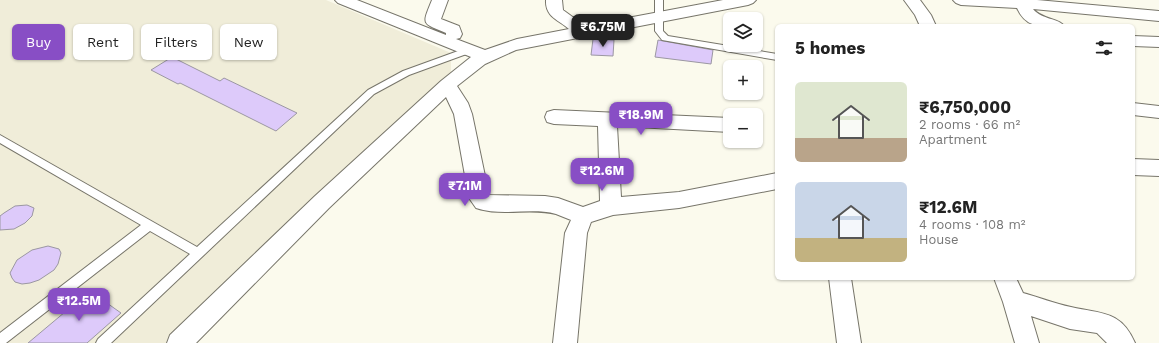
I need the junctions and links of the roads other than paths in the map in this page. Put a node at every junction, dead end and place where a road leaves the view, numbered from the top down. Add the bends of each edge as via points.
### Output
1 (343, 0) edge
2 (440, 0) edge
3 (554, 0) edge
4 (748, 0) edge
5 (912, 0) edge
6 (961, 0) edge
7 (1023, 4) junction
8 (658, 9) edge
9 (1159, 16) edge
10 (927, 24) edge
11 (1049, 24) edge
12 (582, 32) junction
13 (1135, 41) edge
14 (450, 42) junction
15 (1159, 42) edge
16 (477, 53) junction
17 (775, 56) edge
18 (447, 85) junction
19 (1135, 109) edge
20 (1159, 112) edge
21 (554, 116) dead end
22 (607, 119) junction
23 (723, 125) edge
24 (0, 139) edge
25 (1135, 166) edge
26 (1159, 168) edge
27 (775, 181) edge
28 (611, 207) junction
29 (583, 216) junction
30 (149, 225) junction
31 (198, 253) junction
32 (840, 280) edge
33 (1006, 280) edge
34 (1015, 302) junction
35 (0, 340) edge
36 (102, 343) edge
37 (179, 343) edge
38 (565, 343) edge
39 (849, 343) edge
40 (1027, 343) edge
41 (1123, 343) edge

1 - 14 street
2 - 14 street via 433,22 454,30
3 - 12 street via 554,10 557,14
4 - 8 street
5 - 10 street
6 - 7 street
7 - 9 street
7 - 11 street via 1025,11 1036,20
8 - 12 street
8 - 17 lane via 659,30 665,38
12 - 16 street
13 - 15 street
14 - 16 street
16 - 18 street via 468,67
16 - 31 lane via 412,70 387,81 371,92
18 - 29 street via 463,114 478,198 493,204 558,206
18 - 37 street via 322,202
19 - 20 street
21 - 22 street
22 - 23 street
22 - 28 street
24 - 30 lane
25 - 26 street
27 - 28 street via 665,202
28 - 29 street
29 - 38 street via 576,233
30 - 31 lane
30 - 35 lane
31 - 36 lane
32 - 39 street
33 - 34 street
34 - 40 street
34 - 41 street via 1070,318 1102,323

